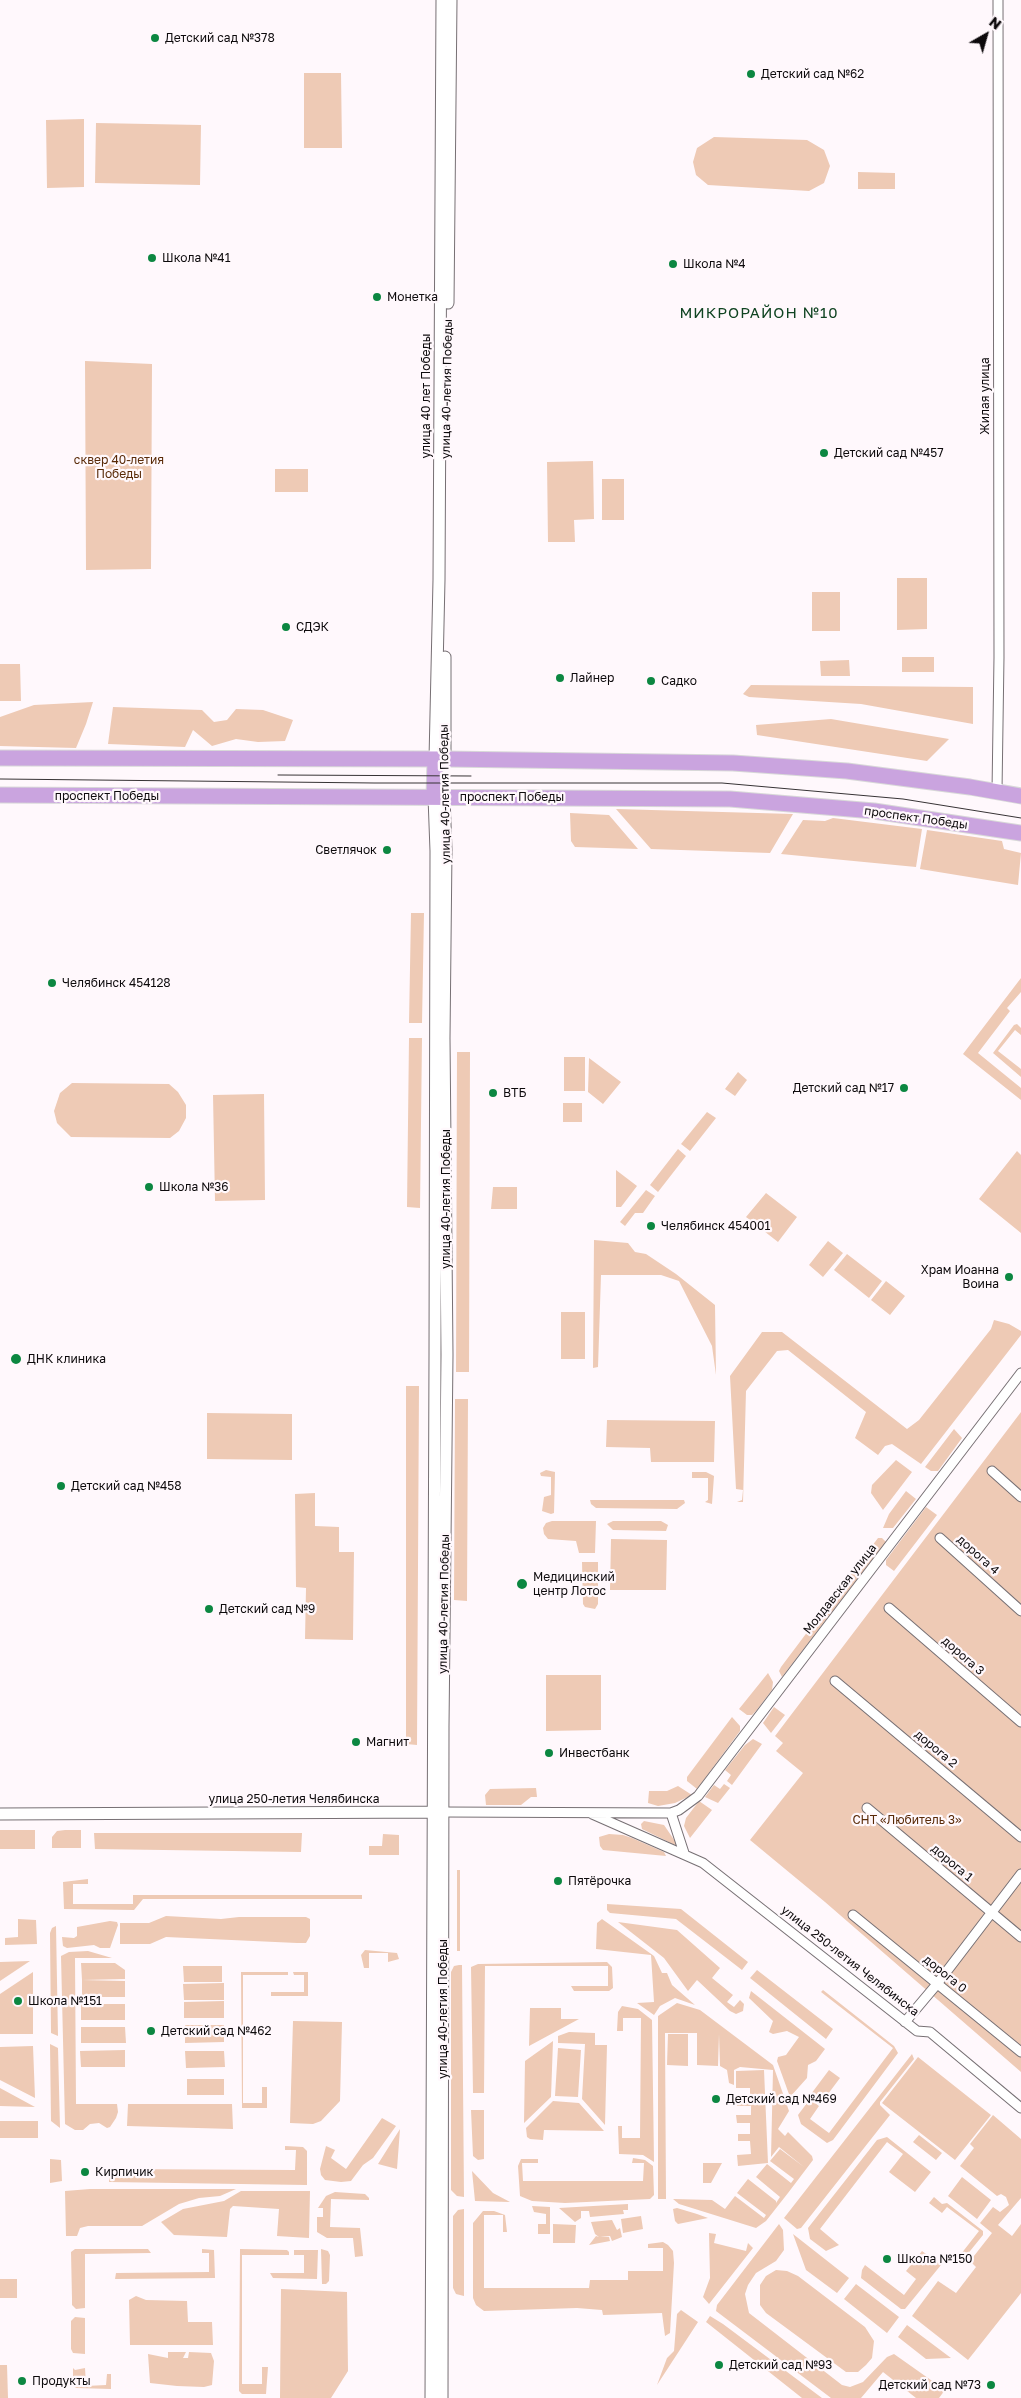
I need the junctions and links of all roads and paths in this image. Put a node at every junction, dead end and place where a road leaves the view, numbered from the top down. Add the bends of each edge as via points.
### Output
1 (442, 0) edge
2 (451, 0) edge
3 (998, 0) edge
4 (445, 170) junction
5 (440, 212) joint
6 (444, 361) junction
7 (439, 580) joint
8 (0, 758) edge
9 (440, 759) junction
10 (997, 791) junction
11 (0, 795) edge
12 (1021, 796) edge
13 (439, 797) junction
14 (1021, 833) edge
15 (1021, 1373) edge
16 (992, 1471) dead end
17 (1021, 1497) edge
18 (940, 1538) dead end
19 (889, 1608) dead end
20 (1021, 1611) edge
21 (835, 1681) dead end
22 (1021, 1722) edge
23 (867, 1808) dead end
24 (437, 1812) junction
25 (589, 1812) junction
26 (671, 1813) junction
27 (0, 1814) edge
28 (1021, 1837) edge
29 (684, 1853) junction
30 (1021, 1874) edge
31 (992, 1913) junction
32 (853, 1915) dead end
33 (1021, 1937) edge
34 (937, 1984) junction
35 (905, 2022) junction
36 (1021, 2052) edge
37 (1021, 2108) edge
38 (437, 2205) junction
39 (431, 2398) edge
40 (442, 2398) edge

1 - 4 street, улица 40-летия Победы
2 - 4 street, улица 40-летия Победы
3 - 10 street, Жилая улица
4 - 5 street, улица 40-летия Победы
4 - 6 street, улица 40-летия Победы
5 - 6 street, улица 40 лет Победы
6 - 7 street, улица 40 лет Победы
6 - 9 street, улица 40-летия Победы
7 - 9 street, улица 40-летия Победы
8 - 9 main road
9 - 10 main road via 751,764 847,771
9 - 13 main road, улица 40-летия Победы
10 - 12 main road
11 - 13 main road, проспект Победы
13 - 14 main road, проспект Победы via 730,799 874,812
13 - 24 street, улица 40-летия Победы via 446,850 440,1033
15 - 26 street, Молдавская улица via 698,1796
16 - 17 street
18 - 20 street, дорога 4
19 - 22 street, дорога 3
21 - 28 street, дорога 2
23 - 31 street, дорога 1
24 - 25 street, улица 250-летия Челябинска
24 - 27 street, улица 250-летия Челябинска
24 - 38 street, улица 40-летия Победы
25 - 26 street, улица 250-летия Челябинска
25 - 29 street, улица 250-летия Челябинска
26 - 29 street
29 - 35 street, улица 250-летия Челябинска via 703,1863
30 - 31 street
31 - 33 street, дорога 1
31 - 34 street
32 - 34 street, дорога 0
34 - 35 street
34 - 36 street, дорога 0
35 - 37 street, улица 250-летия Челябинска via 917,2031 930,2032
38 - 39 street, улица 40-летия Победы
38 - 40 street, улица 40-летия Победы

